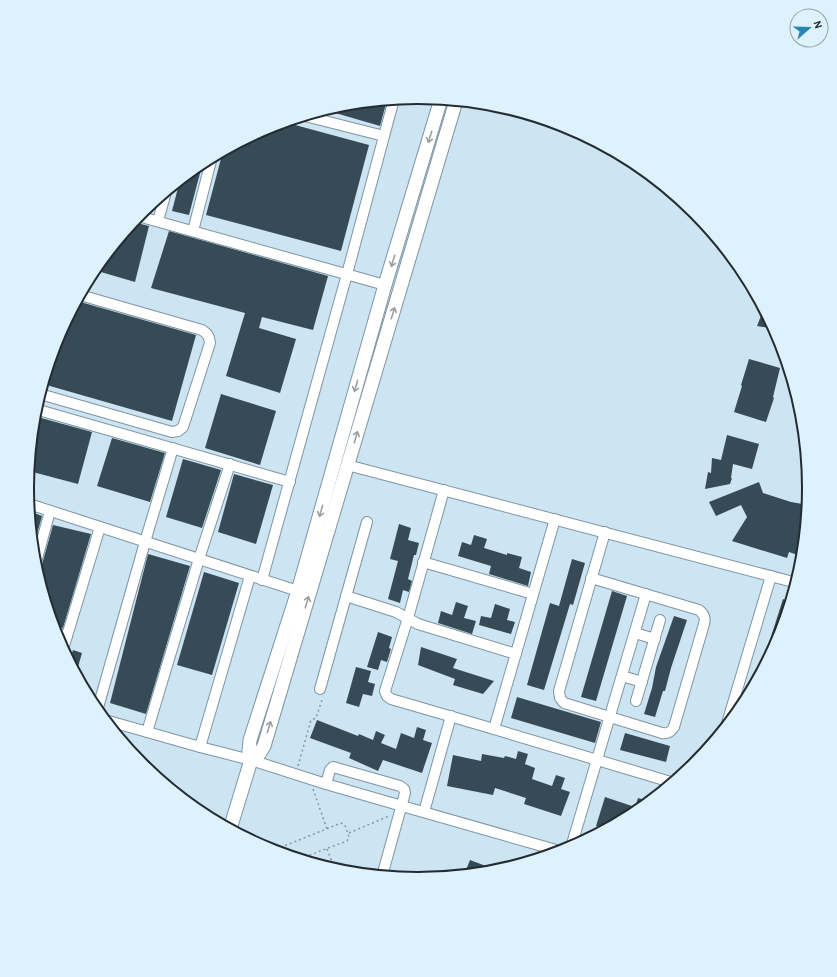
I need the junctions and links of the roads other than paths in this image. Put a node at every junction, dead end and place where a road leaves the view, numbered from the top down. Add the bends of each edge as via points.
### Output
1 (392, 105) edge
2 (440, 105) edge
3 (455, 106) edge
4 (314, 118) edge
5 (384, 136) junction
6 (210, 166) edge
7 (164, 200) edge
8 (146, 218) edge
9 (158, 222) junction
10 (193, 231) junction
11 (347, 274) junction
12 (385, 285) junction
13 (86, 297) edge
14 (45, 396) edge
15 (42, 411) edge
16 (173, 448) junction
17 (230, 464) junction
18 (347, 465) junction
19 (290, 482) junction
20 (444, 490) junction
21 (35, 506) edge
22 (50, 511) junction
23 (555, 519) junction
24 (368, 522) dead end
25 (100, 527) junction
26 (605, 532) junction
27 (145, 542) junction
28 (39, 551) edge
29 (199, 559) junction
30 (423, 562) junction
31 (250, 576) junction
32 (770, 576) junction
33 (592, 578) junction
34 (262, 580) junction
35 (792, 582) edge
36 (298, 591) junction
37 (534, 594) junction
38 (646, 594) junction
39 (346, 596) junction
40 (408, 618) junction
41 (660, 620) dead end
42 (635, 633) junction
43 (63, 635) edge
44 (67, 636) junction
45 (655, 639) junction
46 (65, 641) edge
47 (516, 654) junction
48 (622, 676) junction
49 (642, 682) junction
50 (320, 689) road end
51 (636, 701) dead end
52 (99, 703) edge
53 (729, 715) edge
54 (451, 716) junction
55 (610, 717) junction
56 (112, 722) edge
57 (494, 729) junction
58 (147, 732) junction
59 (200, 747) junction
60 (251, 760) junction
61 (597, 760) junction
62 (668, 781) edge
63 (326, 784) junction
64 (401, 809) junction
65 (424, 812) junction
66 (232, 824) edge
67 (573, 841) edge
68 (553, 849) edge
69 (383, 871) edge

1 - 5 street
2 -> 12 main road
18 -> 3 main road
4 - 5 street
5 - 11 street
6 - 10 street
7 - 9 street
8 - 9 street
9 - 10 street
10 - 11 street
11 - 12 street
11 - 19 street
12 -> 36 main road
13 - 14 street via 207,333 210,343 183,427 172,432
15 - 16 street
16 - 17 street
16 - 27 street
17 - 19 street
17 - 29 street
18 - 20 street
60 -> 18 main road via 264,746
19 - 34 street
20 - 23 street
20 - 30 street
21 - 22 street
22 - 25 street
22 - 28 street
23 - 26 street
23 - 37 street
24 - 39 street
25 - 27 street
25 - 44 street
26 - 32 street
26 - 33 street
27 - 29 street
27 - 52 street
29 - 31 street
29 - 58 street
30 - 37 street
30 - 40 street
31 - 34 street
31 - 59 street
32 - 35 street
32 - 53 street
33 - 38 street
33 - 55 street via 559,695 564,703
34 - 36 street
36 - 60 main road via 250,740
37 - 47 street
38 - 42 street
38 - 55 street via 699,610 705,621 700,639 674,727 670,732 662,733
39 - 40 street
39 - 50 street
40 - 47 street via 418,624
40 - 54 street via 386,696
41 - 45 street
42 - 45 street
42 - 48 street
43 - 44 street
44 - 46 street
45 - 49 street
47 - 57 street
48 - 49 street
48 - 55 street
49 - 51 street
54 - 57 street
54 - 65 street
55 - 61 street
56 - 58 street
57 - 61 street
58 - 59 street
59 - 60 street
60 - 63 street
60 - 66 main road
61 - 62 street
61 - 67 street
63 - 64 street
63 - 64 street via 333,768 400,786 405,791
64 - 65 street
64 - 69 street
65 - 68 street

